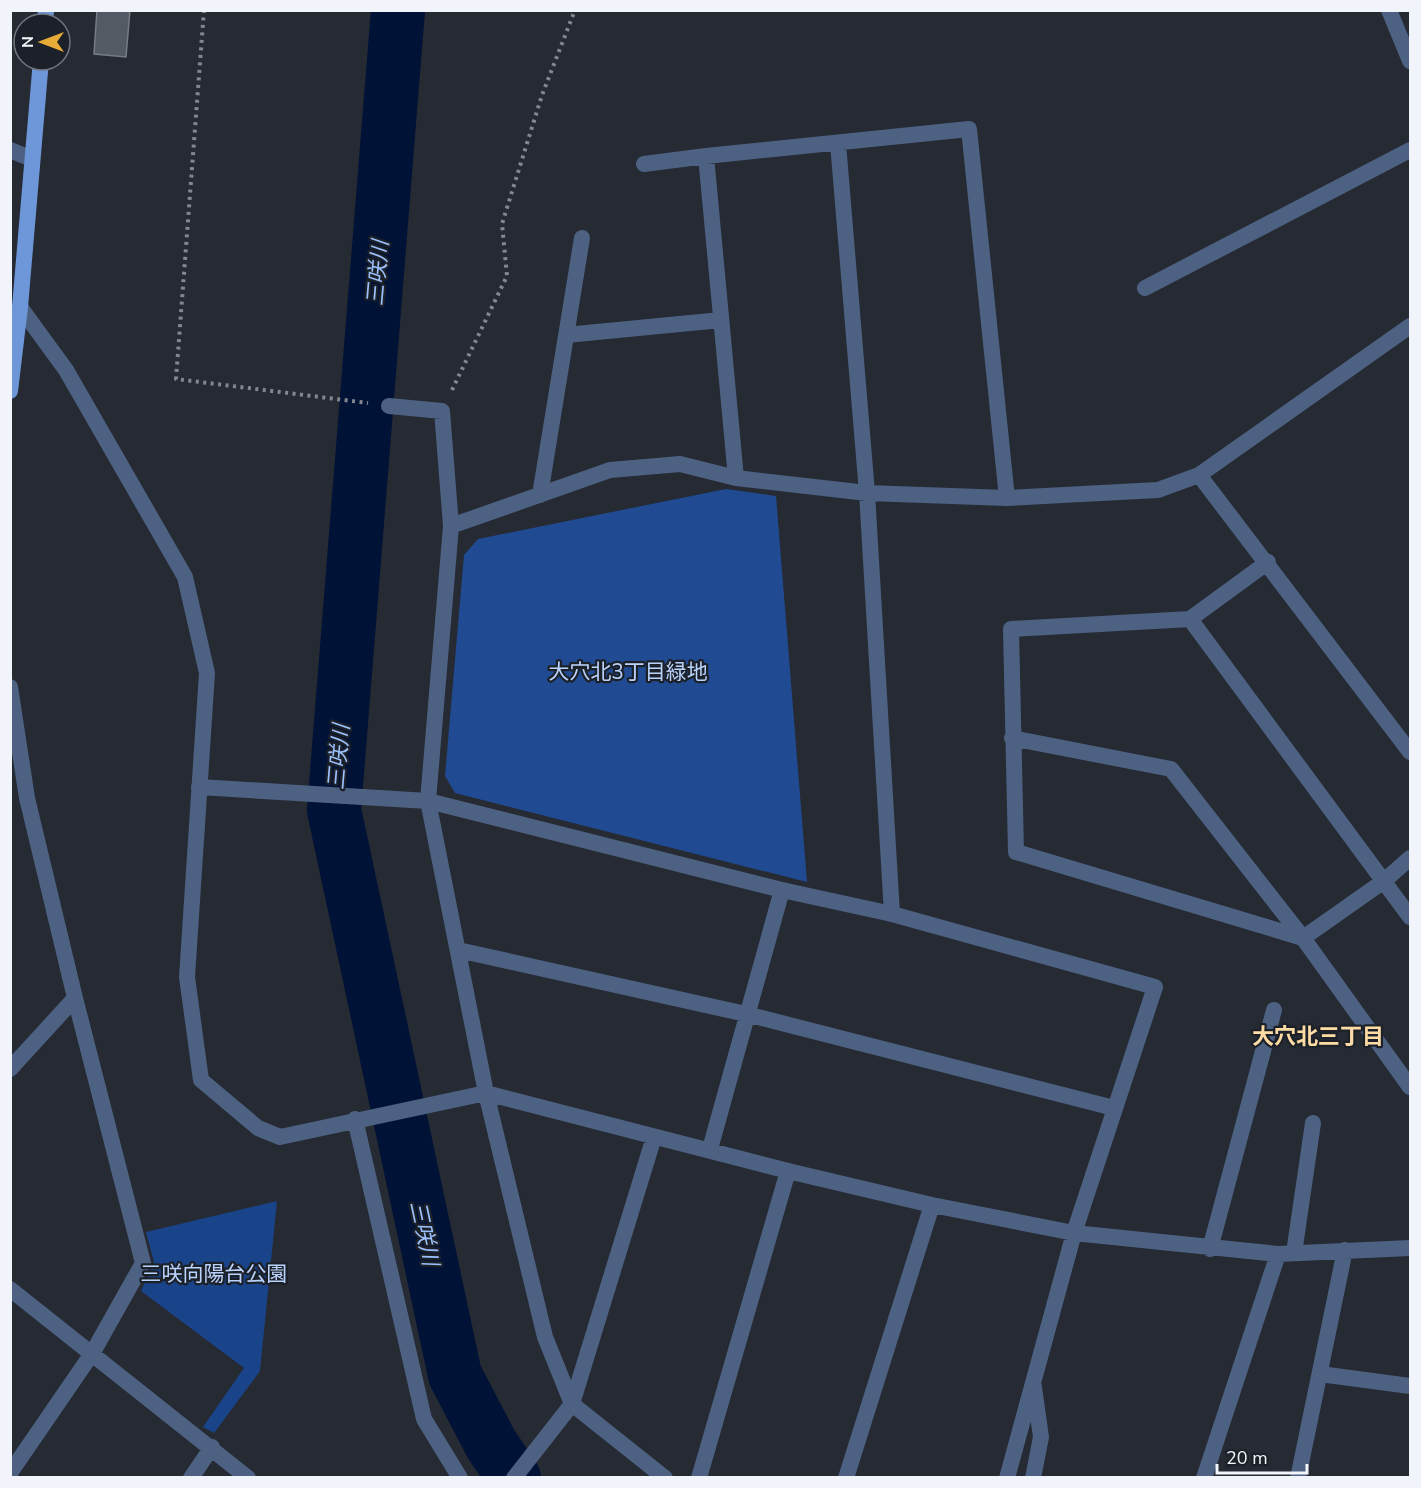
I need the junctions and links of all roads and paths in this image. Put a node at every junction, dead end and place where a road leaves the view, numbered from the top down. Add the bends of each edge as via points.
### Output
1 (204, 10) edge
2 (575, 10) edge
3 (1389, 10) edge
4 (1410, 60) edge
5 (40, 72) edge
6 (838, 143) junction
7 (10, 150) edge
8 (1410, 150) edge
9 (706, 156) junction
10 (32, 159) junction
11 (644, 164) dead end
12 (582, 238) dead end
13 (1145, 288) dead end
14 (20, 308) junction
15 (721, 320) junction
16 (1410, 327) edge
17 (566, 335) junction
18 (12, 354) edge
19 (10, 391) edge
20 (389, 405) joint
21 (442, 411) junction
22 (1199, 475) junction
23 (736, 478) junction
24 (867, 493) junction
25 (540, 495) junction
26 (1007, 498) junction
27 (451, 526) junction
28 (1268, 562) junction
29 (1190, 619) junction
30 (10, 687) edge
31 (1012, 738) junction
32 (1410, 752) edge
33 (199, 787) junction
34 (428, 801) junction
35 (1410, 858) edge
36 (1384, 881) junction
37 (782, 890) junction
38 (892, 914) junction
39 (1410, 917) edge
40 (1303, 938) junction
41 (458, 950) junction
42 (75, 998) junction
43 (1274, 1010) dead end
44 (746, 1014) junction
45 (10, 1069) edge
46 (1410, 1087) edge
47 (486, 1093) junction
48 (1114, 1108) junction
49 (355, 1119) junction
50 (1313, 1123) dead end
51 (654, 1137) junction
52 (710, 1149) junction
53 (788, 1171) junction
54 (932, 1205) junction
55 (1074, 1233) junction
56 (1410, 1248) edge
57 (1210, 1249) junction
58 (1345, 1250) junction
59 (1286, 1254) junction
60 (10, 1289) edge
61 (93, 1352) junction
62 (1320, 1374) junction
63 (1033, 1380) junction
64 (1410, 1386) edge
65 (572, 1404) junction
66 (212, 1447) junction
67 (10, 1473) edge
68 (517, 1474) edge
69 (191, 1478) edge
70 (248, 1478) edge
71 (460, 1478) edge
72 (665, 1478) edge
73 (699, 1478) edge
74 (846, 1478) edge
75 (1007, 1478) edge
76 (1033, 1478) edge
77 (1204, 1478) edge
78 (1298, 1478) edge

1 - 20 path via 176,379
2 - 21 path via 542,95 502,224 507,276
3 - 4 street
5 - 10 main road
6 - 9 street
6 - 24 street
6 - 26 street via 969,129
7 - 10 street
8 - 13 street
9 - 11 street
9 - 15 street
10 - 14 main road
12 - 17 street
14 - 18 main road
14 - 33 street via 66,370 185,578 207,674
15 - 17 street
15 - 23 street
16 - 22 street
17 - 25 street
18 - 19 main road
20 - 21 street
21 - 27 street
22 - 26 street via 1158,490
22 - 28 street
23 - 24 street
23 - 25 street via 680,464 610,470
24 - 26 street
24 - 38 street
25 - 27 street
27 - 34 street
28 - 29 street
28 - 32 street
29 - 31 street via 1011,629
29 - 36 street
30 - 42 street via 27,798
31 - 40 street via 1171,769
31 - 40 street via 1016,852
33 - 34 street
33 - 49 street via 187,977 201,1080 258,1128 280,1137
34 - 37 street
34 - 41 street
35 - 36 street
36 - 39 street
36 - 40 street
37 - 38 street
37 - 44 street
38 - 48 street via 1155,987
40 - 46 street
41 - 44 street
41 - 47 street
42 - 45 street
42 - 61 street via 143,1263
43 - 57 street
44 - 48 street
44 - 52 street
47 - 49 street
47 - 51 street
47 - 65 street via 545,1337
48 - 55 street
49 - 71 street via 424,1419
50 - 59 street
51 - 52 street
51 - 65 street
52 - 53 street
53 - 54 street
53 - 73 street
54 - 55 street
54 - 74 street
55 - 57 street
55 - 63 street
56 - 58 street
57 - 59 street
58 - 59 street
58 - 62 street
59 - 77 street
60 - 61 street
61 - 66 street
61 - 67 street
62 - 64 street
62 - 78 street
63 - 75 street
63 - 76 street via 1041,1437
65 - 68 street
65 - 72 street
66 - 69 street
66 - 70 street

